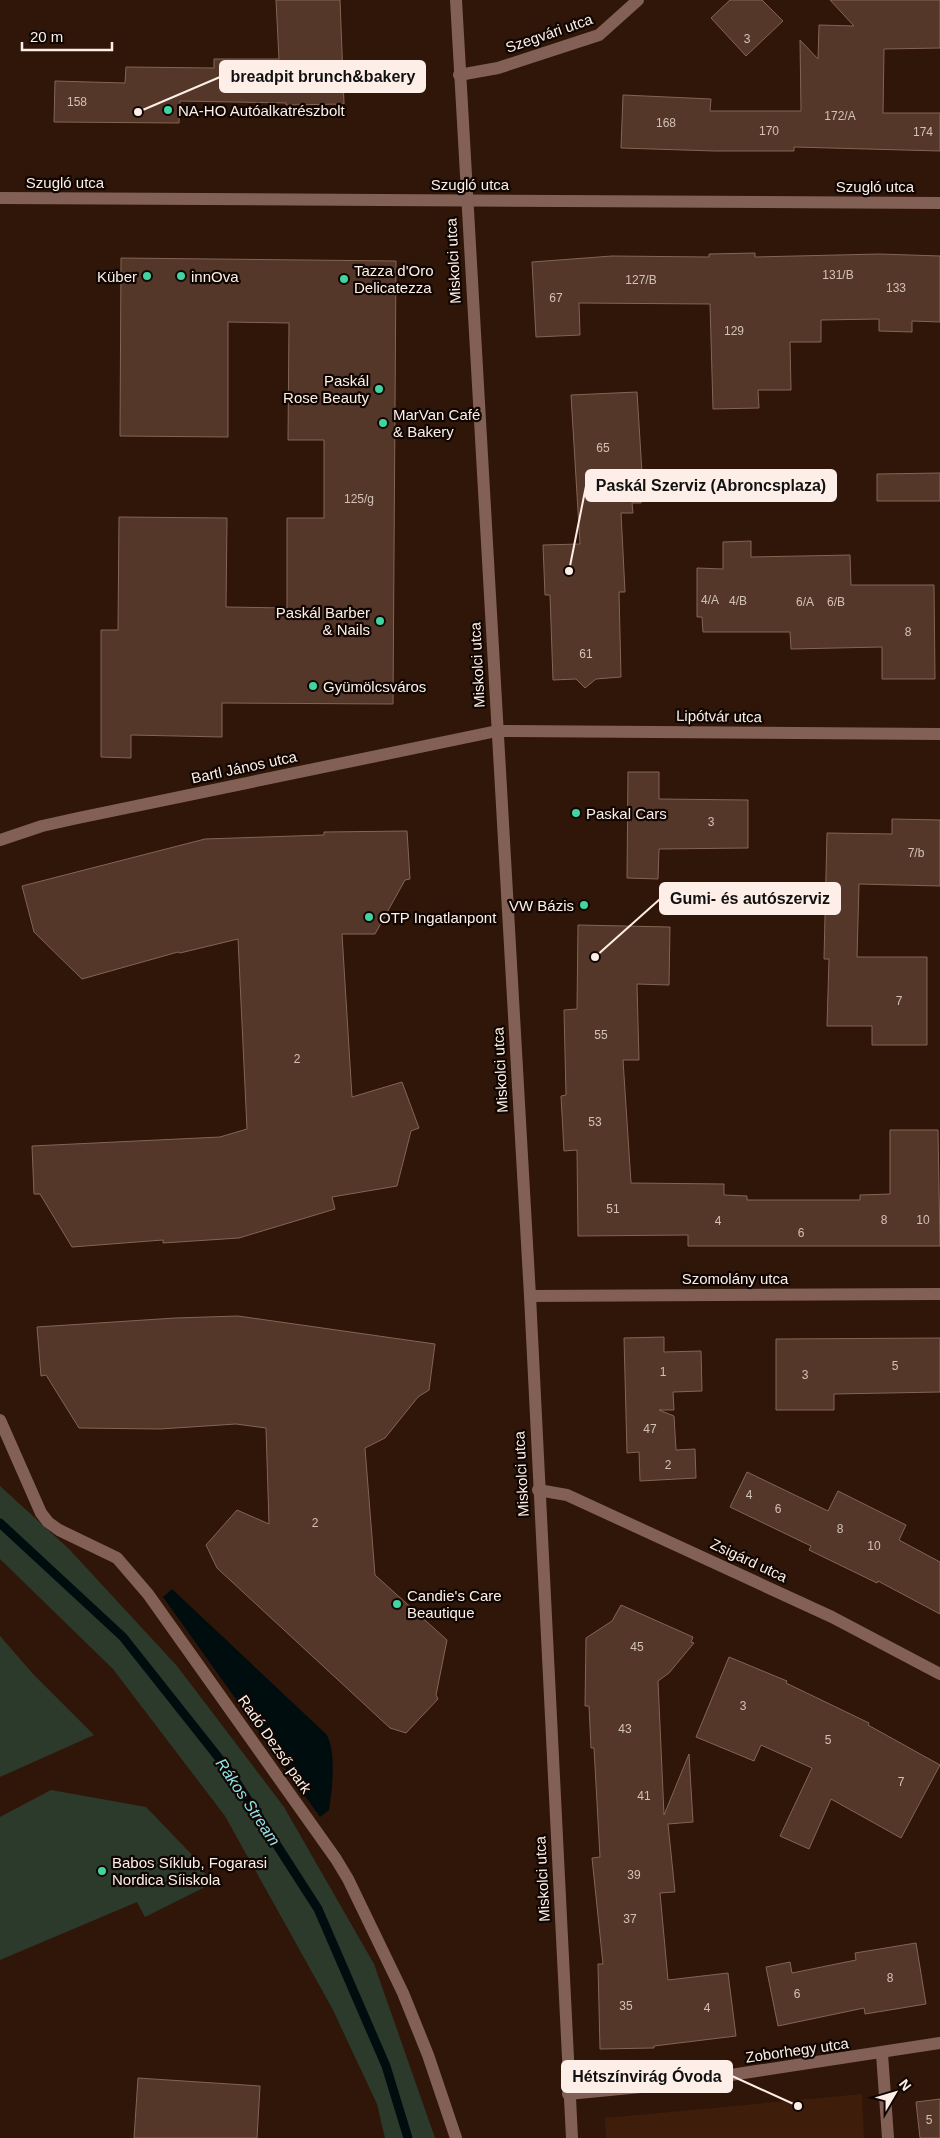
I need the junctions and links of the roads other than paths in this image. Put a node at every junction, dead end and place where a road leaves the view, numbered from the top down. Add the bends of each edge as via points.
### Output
1 (456, 0) edge
2 (638, 0) edge
3 (459, 75) junction
4 (0, 198) edge
5 (466, 201) junction
6 (940, 203) edge
7 (497, 731) junction
8 (940, 734) edge
9 (0, 840) edge
10 (940, 1294) edge
11 (530, 1296) junction
12 (0, 1420) edge
13 (538, 1490) junction
14 (940, 1674) edge
15 (940, 2043) edge
16 (882, 2054) junction
17 (568, 2094) junction
18 (456, 2138) edge
19 (572, 2138) edge
20 (888, 2138) edge

1 - 3 street, Miskolci utca
2 - 3 street, Szegvári utca via 599,35 498,68
3 - 5 street, Miskolci utca
4 - 5 street, Szugló utca
5 - 6 street, Szugló utca
5 - 7 street, Miskolci utca
7 - 8 street, Lipótvár utca
7 - 9 street, Bartl János utca via 42,826
7 - 11 street, Miskolci utca
10 - 11 street, Szomolány utca
11 - 13 street, Miskolci utca
12 - 18 street, Radó Dezső park via 44,1526 117,1558 148,1594 336,1859 403,1993 428,2054
13 - 14 street, Zsigárd utca via 567,1495 832,1616
13 - 17 street, Miskolci utca
15 - 16 street, Zoborhegy utca
16 - 17 street, Zoborhegy utca via 672,2084
16 - 20 street
17 - 19 street, Miskolci utca

